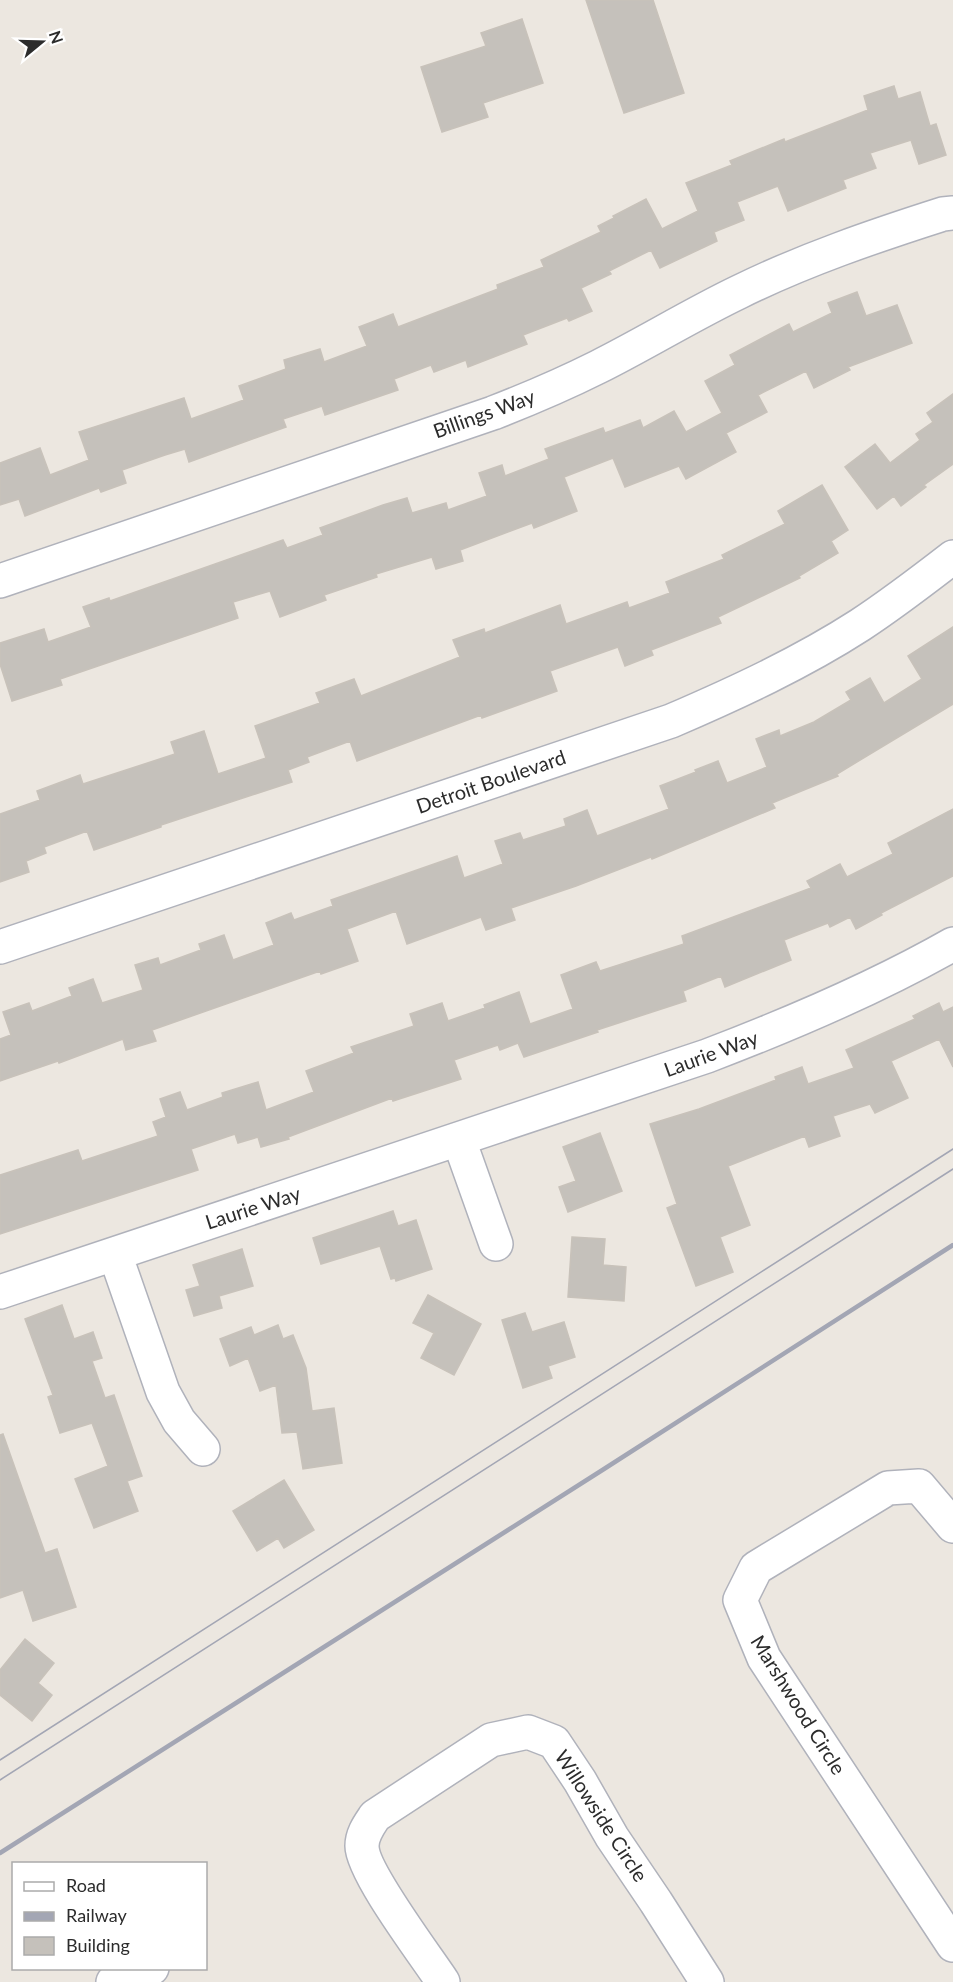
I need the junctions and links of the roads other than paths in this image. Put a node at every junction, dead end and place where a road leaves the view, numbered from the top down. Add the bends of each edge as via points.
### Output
1 (953, 213) edge
2 (953, 557) edge
3 (0, 581) edge
4 (953, 944) edge
5 (0, 948) edge
6 (459, 1140) junction
7 (496, 1244) dead end
8 (115, 1254) junction
9 (0, 1292) edge
10 (203, 1449) dead end
11 (953, 1526) edge
12 (953, 1945) edge
13 (143, 1970) edge
14 (157, 1970) edge
15 (113, 1982) edge
16 (177, 1982) edge
17 (443, 1982) edge
18 (707, 1982) edge

1 - 3 street, Billings Way via 872,237 791,269 698,312 599,367 493,413
2 - 5 street, Detroit Boulevard via 858,626 775,673 671,721
4 - 6 street, Laurie Way via 850,998 775,1030
6 - 7 street
6 - 8 street, Laurie Way
8 - 9 street, Laurie Way
8 - 10 street via 163,1392 179,1421
11 - 12 street, Marshwood Circle via 919,1486 888,1488 756,1568 740,1600 764,1658
13 - 15 street via 126,1973
14 - 16 street
17 - 18 street, Willowside Circle via 371,1875 362,1846 366,1829 375,1816 491,1740 528,1732 554,1742

